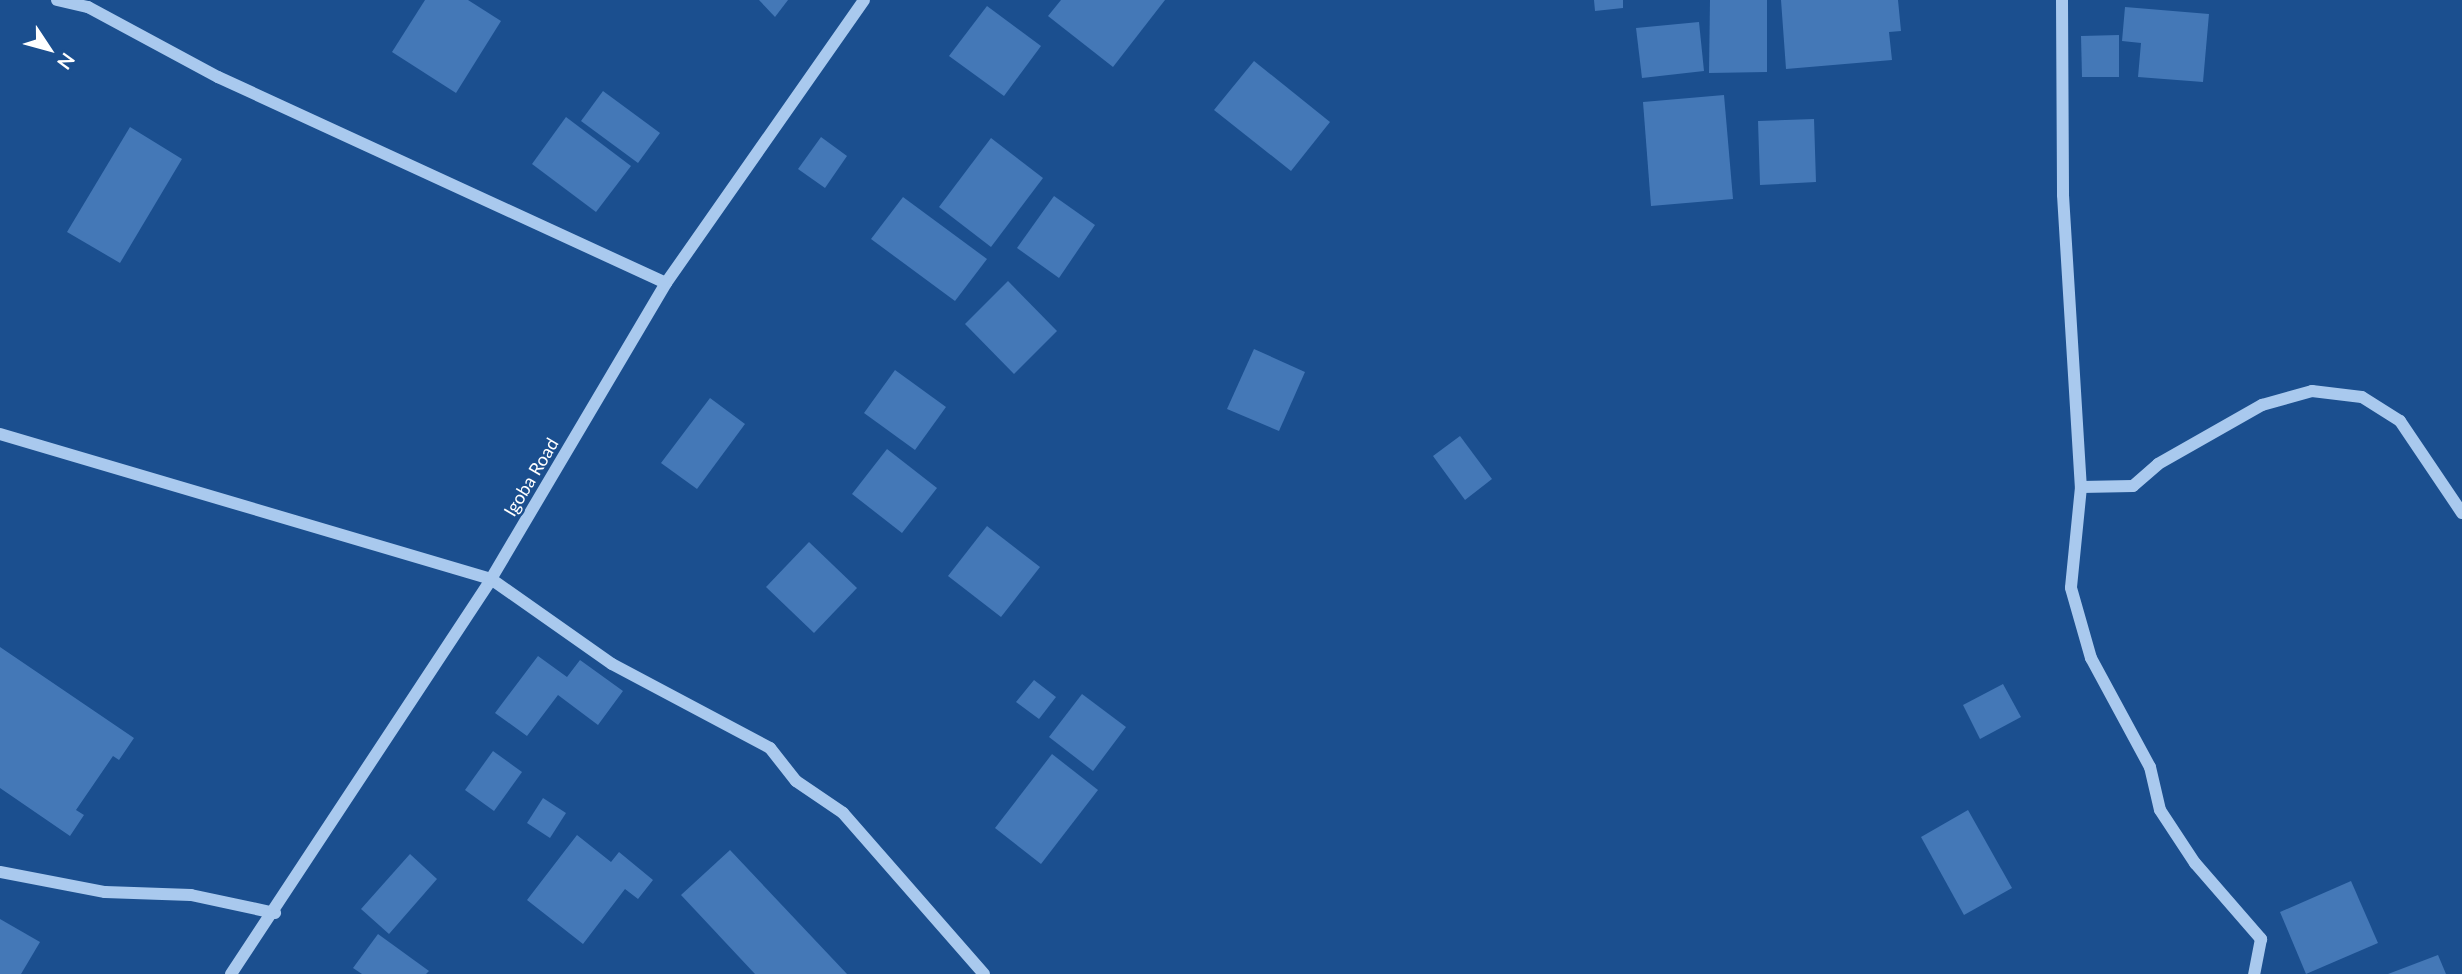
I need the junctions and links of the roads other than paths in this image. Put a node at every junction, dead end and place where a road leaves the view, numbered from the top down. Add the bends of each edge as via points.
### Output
1 (57, 0) edge
2 (863, 0) edge
3 (2062, 0) edge
4 (666, 284) junction
5 (0, 434) edge
6 (2081, 487) junction
7 (2462, 513) edge
8 (491, 579) junction
9 (0, 872) edge
10 (275, 913) junction
11 (232, 974) edge
12 (984, 974) edge
13 (2254, 974) edge

1 - 4 street via 88,7 218,77
2 - 4 street, Igoba Road
3 - 6 street via 2064,221
4 - 8 street, Igoba Road
5 - 8 street
6 - 7 street via 2133,486 2158,464 2262,405 2312,391 2362,397 2400,421
6 - 13 street via 2071,588 2091,658 2150,767 2160,810 2195,863 2261,939
8 - 10 street, Igoba Road
8 - 12 street via 612,664 770,748 796,781 843,813
9 - 10 street via 105,892 191,895
10 - 11 street, Igoba Road

